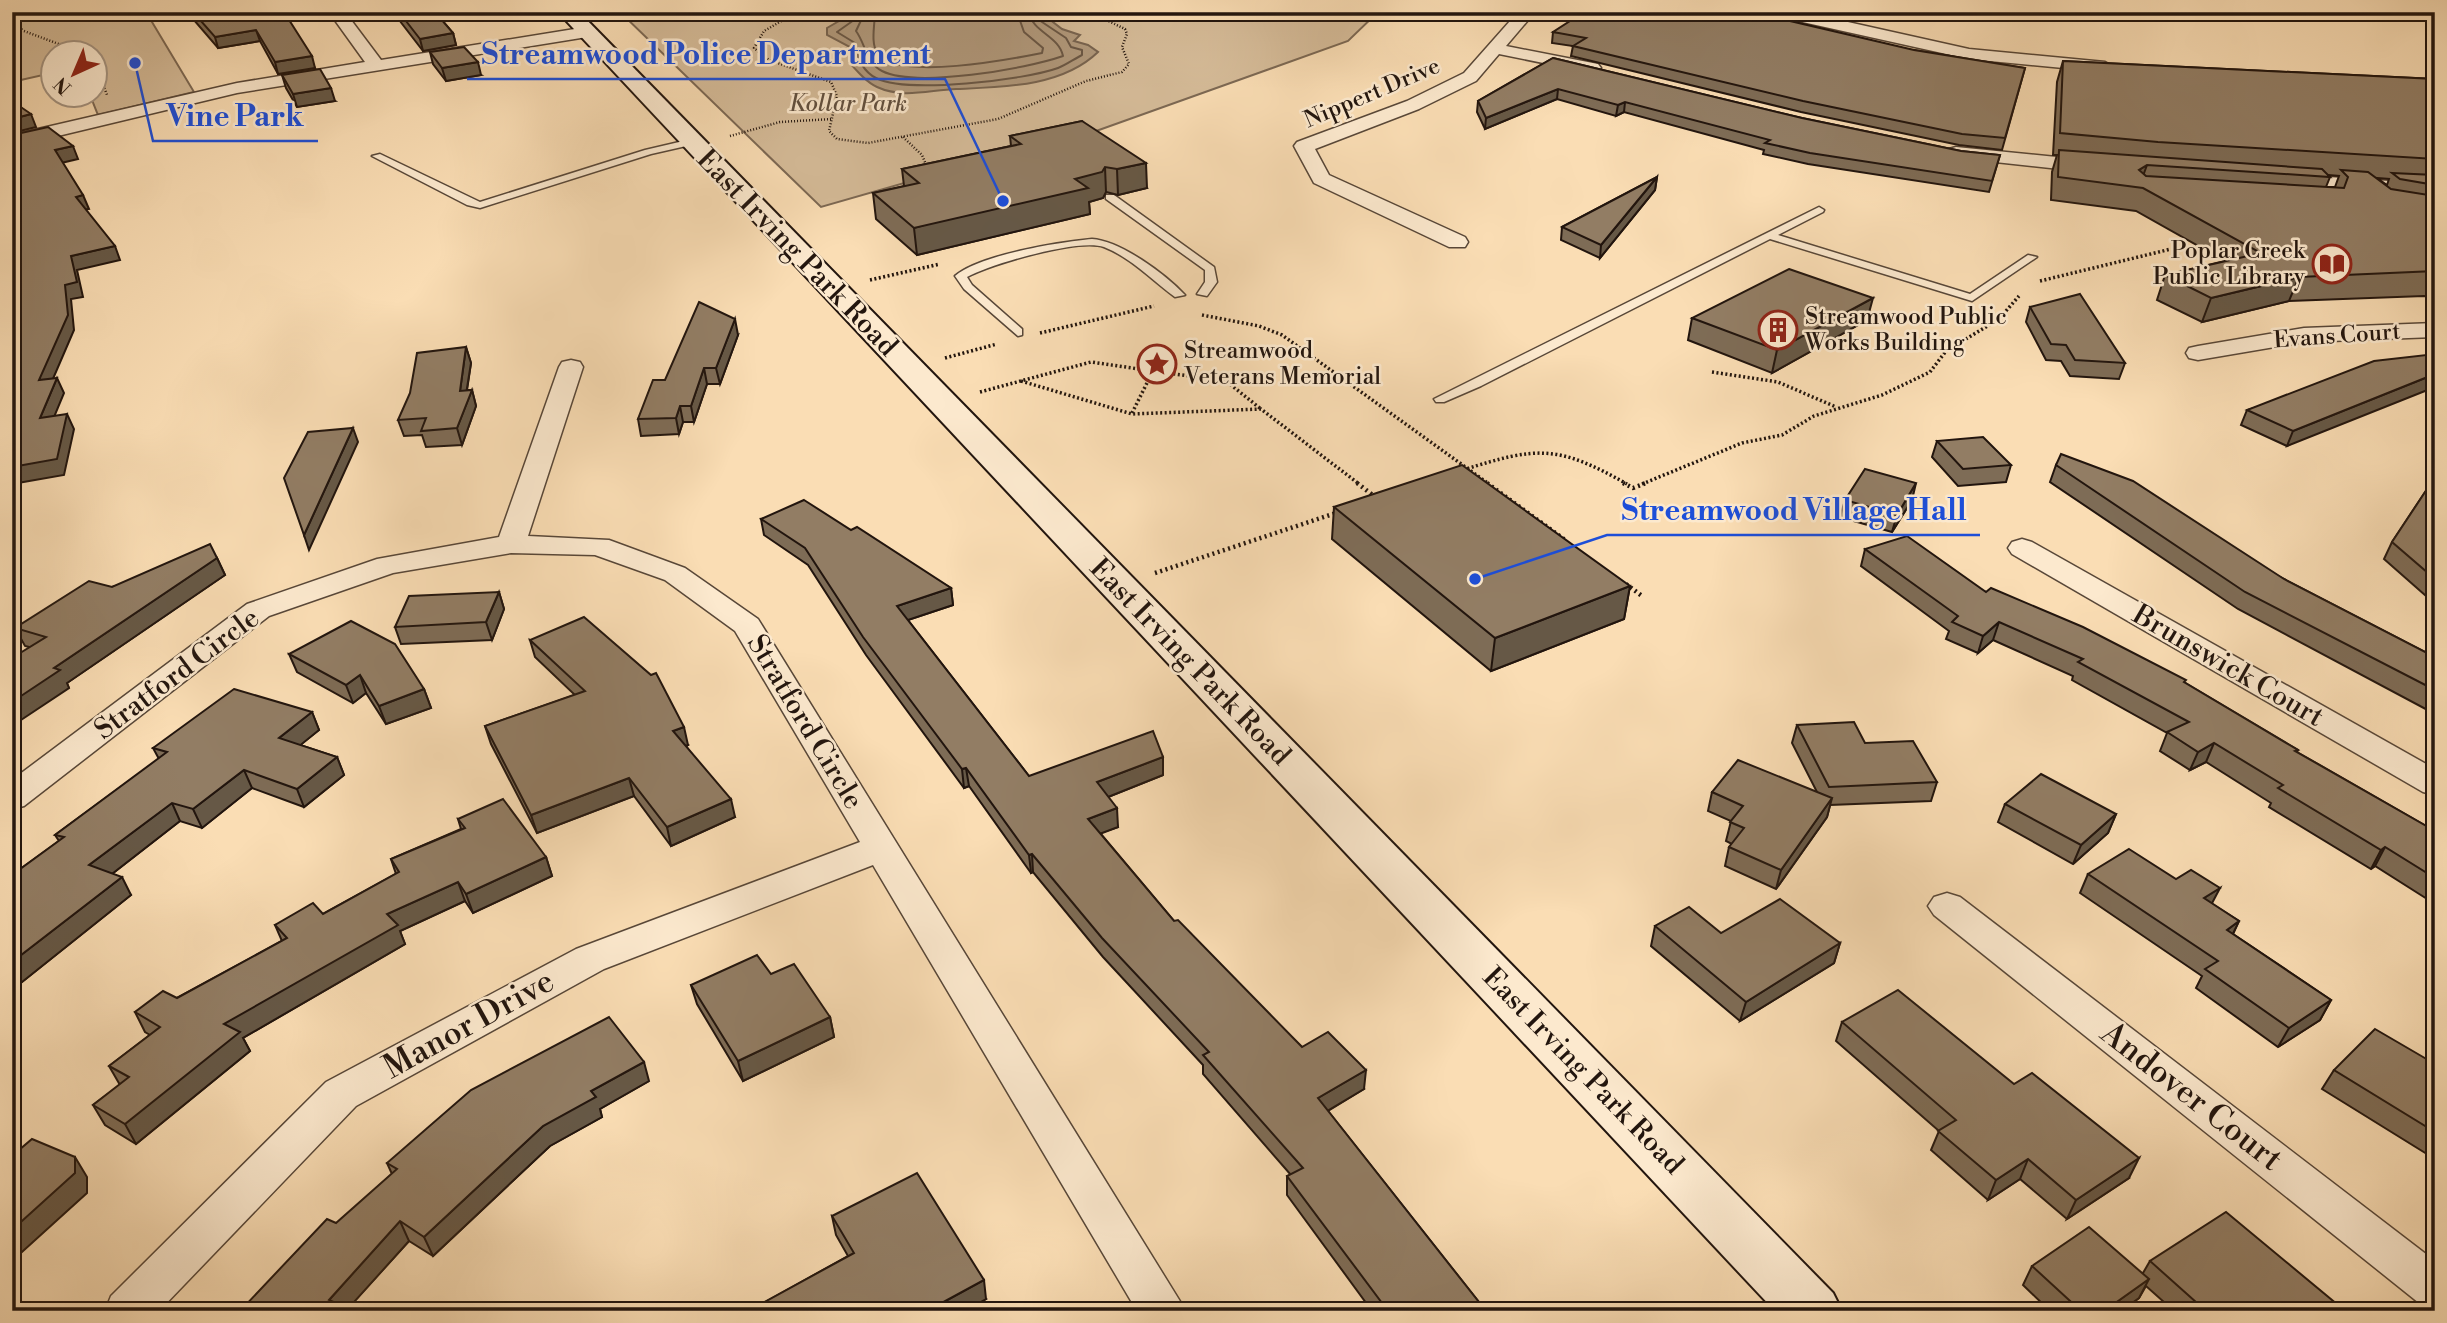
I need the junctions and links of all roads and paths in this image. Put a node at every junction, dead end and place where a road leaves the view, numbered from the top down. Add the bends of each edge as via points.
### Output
1 (337, 12) edge
2 (568, 12) edge
3 (797, 12) edge
4 (1090, 12) edge
5 (1527, 12) edge
6 (1780, 12) edge
7 (12, 22) edge
8 (587, 32) junction
9 (43, 38) edge
10 (1497, 49) junction
11 (376, 65) junction
12 (2120, 68) edge
13 (1606, 71) edge
14 (108, 100) edge
15 (122, 115) junction
16 (832, 119) junction
17 (903, 137) junction
18 (12, 141) edge
19 (693, 144) junction
20 (1933, 149) edge
21 (377, 156) dead end
22 (2115, 169) edge
23 (928, 175) edge
24 (2259, 179) edge
25 (2435, 190) edge
26 (1110, 197) edge
27 (1819, 210) dead end
28 (1768, 236) junction
29 (1457, 242) dead end
30 (2171, 249) dead end
31 (2032, 257) dead end
32 (2038, 282) dead end
33 (2025, 288) dead end
34 (1203, 294) dead end
35 (1179, 295) dead end
36 (1166, 306) dead end
37 (1193, 311) dead end
38 (2435, 330) edge
39 (1018, 332) dead end
40 (1038, 334) dead end
41 (999, 344) dead end
42 (2198, 353) dead end
43 (571, 367) dead end
44 (906, 368) junction
45 (1153, 371) junction
46 (1712, 372) dead end
47 (1021, 381) junction
48 (1440, 399) dead end
49 (940, 403) junction
50 (1837, 407) junction
51 (1261, 409) junction
52 (1132, 414) junction
53 (1468, 469) junction
54 (1455, 473) edge
55 (1365, 504) edge
56 (1352, 508) edge
57 (1566, 541) edge
58 (511, 544) junction
59 (2022, 548) dead end
60 (1620, 580) edge
61 (1117, 586) junction
62 (1642, 596) dead end
63 (2435, 784) edge
64 (12, 798) edge
65 (881, 848) junction
66 (1947, 906) dead end
67 (2435, 1288) edge
68 (128, 1311) edge
69 (1163, 1311) edge
70 (1813, 1311) edge

1 - 11 street
2 - 8 main road, East Irving Park Road
3 - 16 path via 766,30 754,41 754,48 769,60 831,82 837,96
4 - 17 path via 1125,29 1122,47 1129,64 1122,72 1086,81 998,119
5 - 10 street, Nippert Drive
6 - 12 street via 1969,54
7 - 9 path
8 - 11 street
8 - 19 main road, East Irving Park Road
10 - 13 street
10 - 29 street, Nippert Drive via 1470,77 1413,105 1304,146 1321,179
11 - 15 street via 237,88
14 - 15 path
15 - 18 street
16 - 17 path via 830,131 837,139 868,144
16 - 19 path via 780,122
17 - 23 path via 922,155
19 - 21 lane via 648,152 480,205
19 - 44 main road, East Irving Park Road
20 - 22 street
24 - 25 street via 2364,191
26 - 34 lane via 1210,269 1211,282
27 - 28 lane
28 - 31 lane via 1972,298
28 - 48 lane
30 - 32 path
33 - 50 path via 1999,319 1946,351 1930,372 1882,395
35 - 39 lane via 1102,243 1049,249 972,268 961,276
36 - 40 path via 1125,311
37 - 53 path via 1282,335
38 - 42 street, Evans Court via 2304,335
41 - 44 path
43 - 58 street
44 - 49 main road, East Irving Park Road
45 - 47 path via 1091,362
45 - 51 path via 1226,381
45 - 52 path
46 - 50 path via 1778,382
47 - 49 path
47 - 52 path
49 - 61 main road, East Irving Park Road
50 - 53 path via 1782,435 1742,443 1633,488 1550,449 1518,452
51 - 52 path
51 - 55 path via 1378,500
53 - 54 path
53 - 57 path
56 - 61 path
58 - 64 street, Stratford Circle via 387,565 257,610
58 - 65 street, Stratford Circle via 599,546 675,574 747,625
59 - 63 street, Brunswick Court
60 - 62 path
61 - 70 main road, East Irving Park Road
65 - 68 street, Manor Drive via 590,959 341,1094
65 - 69 street, Stratford Circle
66 - 67 street, Andover Court

